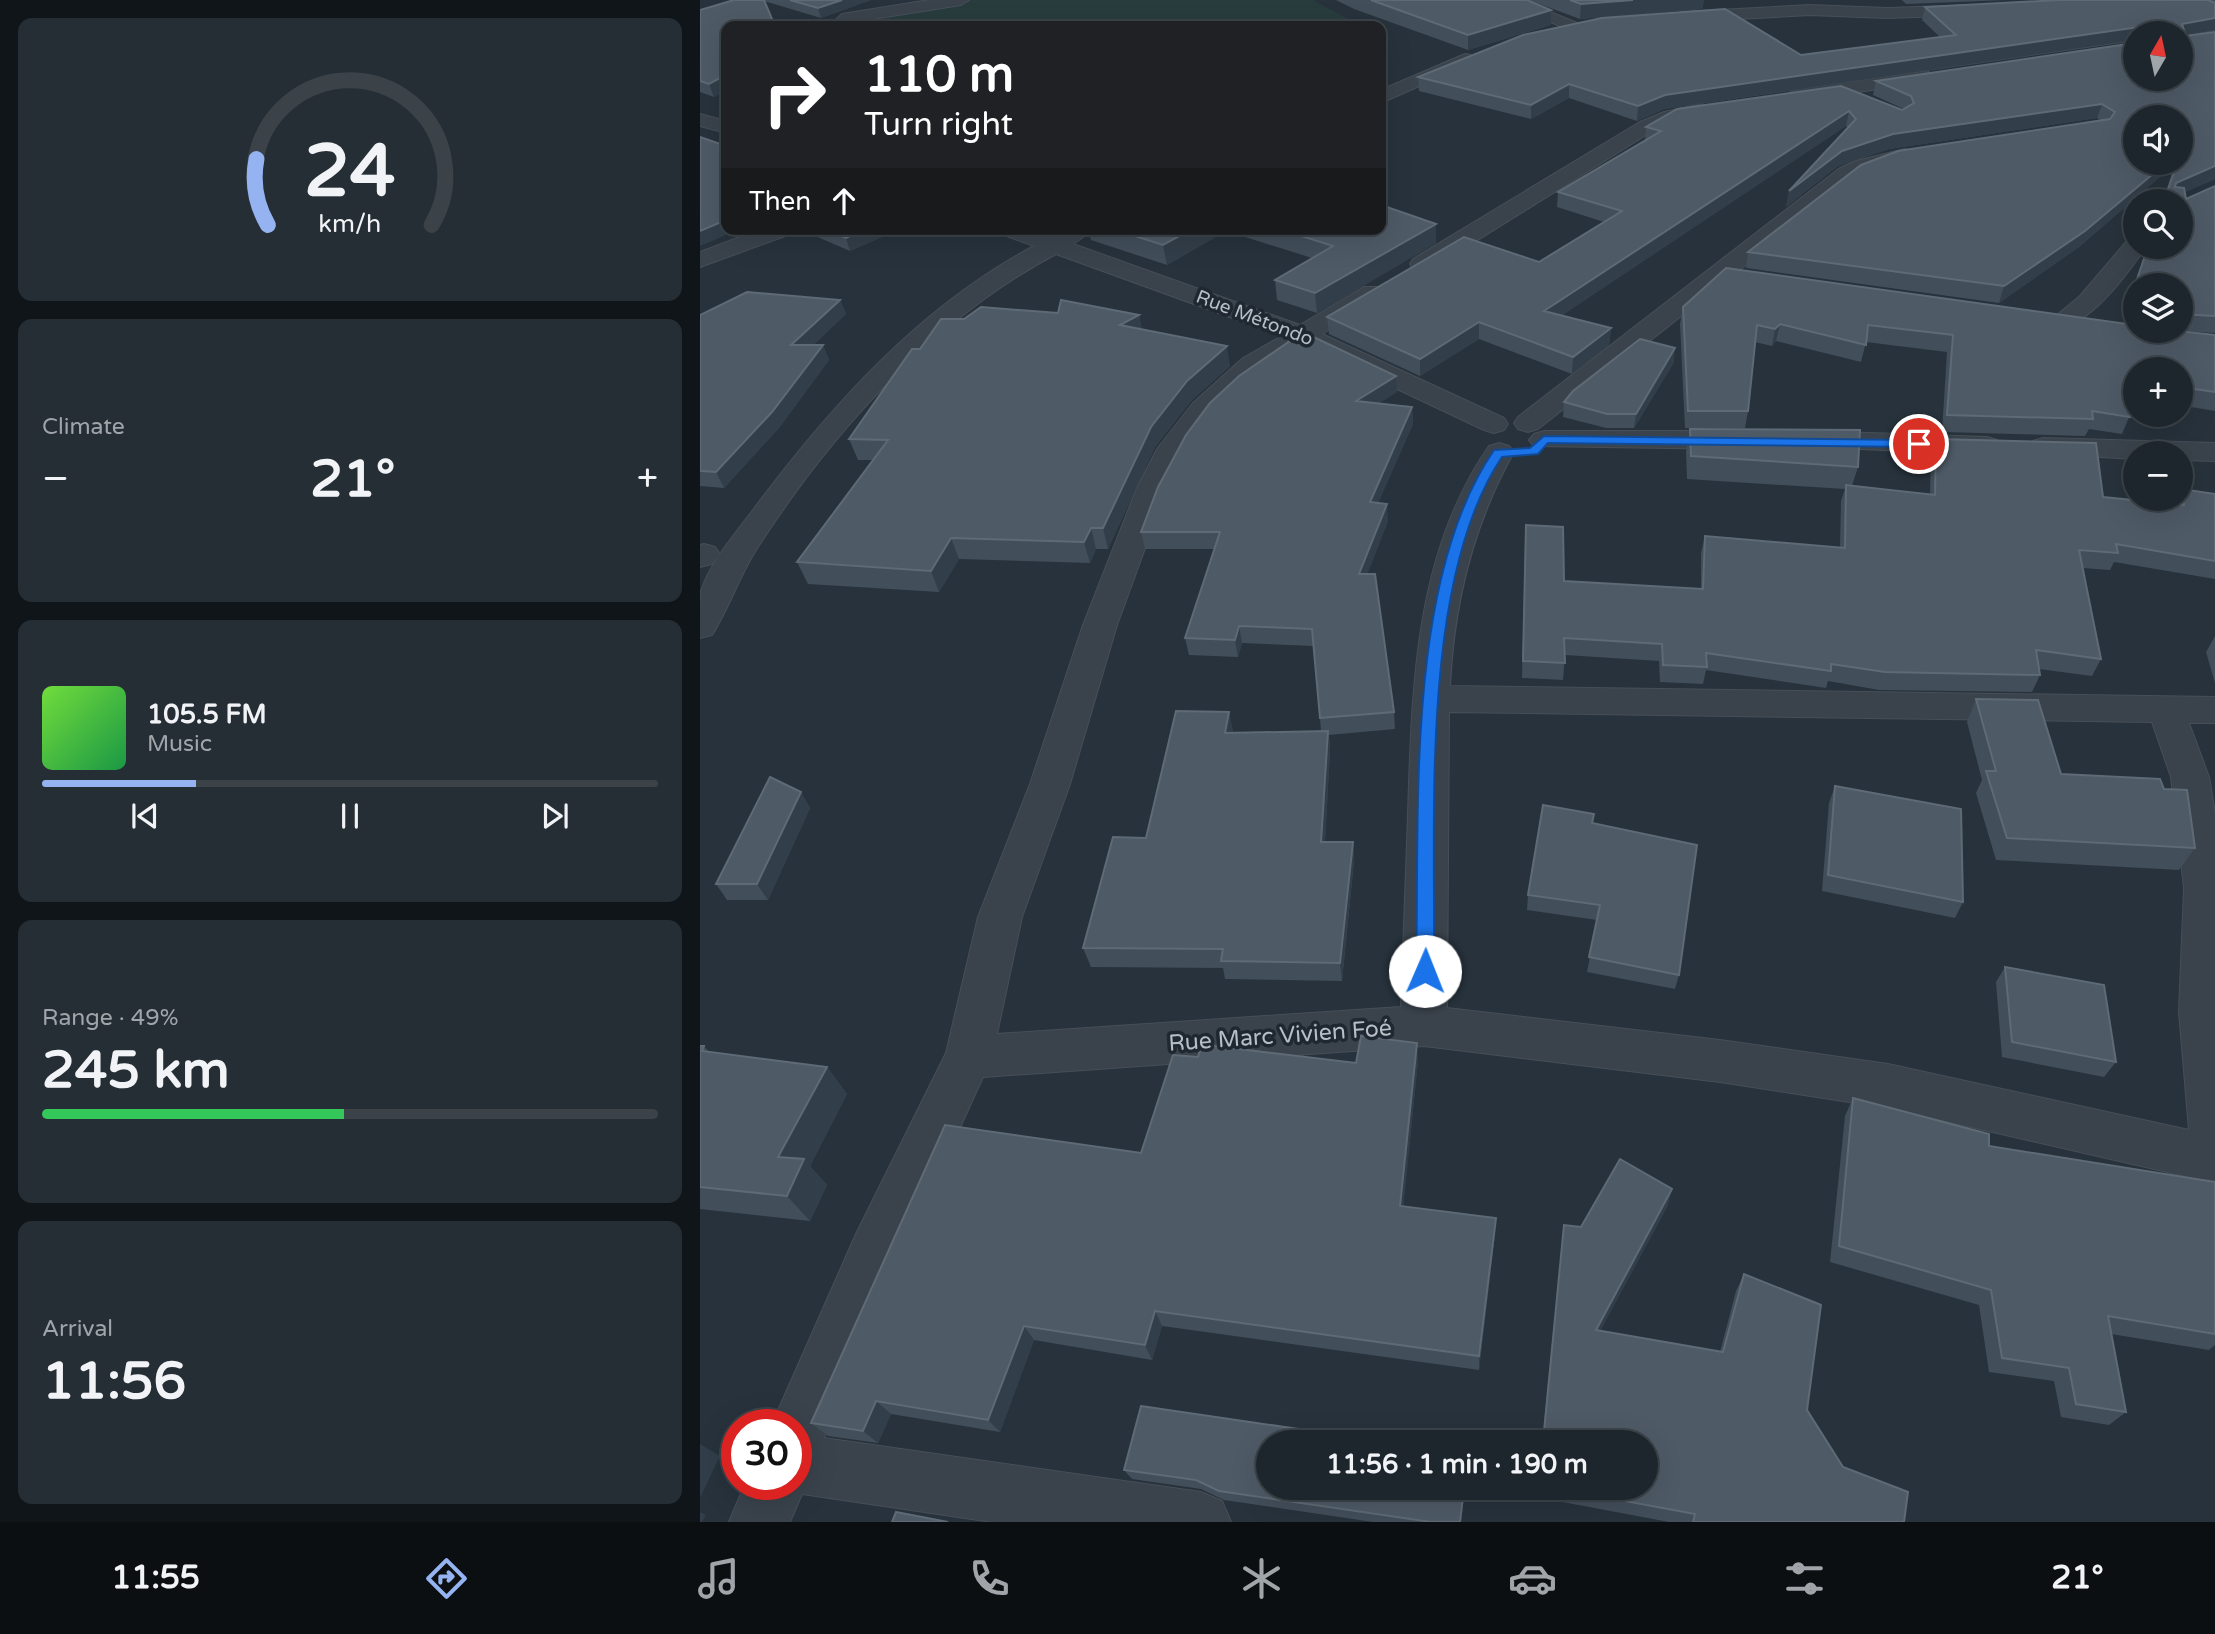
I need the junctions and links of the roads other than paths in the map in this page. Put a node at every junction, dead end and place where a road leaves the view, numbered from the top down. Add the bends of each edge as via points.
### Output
1 (961, 0) edge
2 (1506, 0) edge
3 (1744, 0) edge
4 (1806, 5) edge
5 (1993, 9) edge
6 (1768, 11) junction
7 (1657, 19) edge
8 (848, 21) edge
9 (1601, 24) edge
10 (1578, 27) junction
11 (1549, 34) edge
12 (1480, 54) edge
13 (1952, 74) edge
14 (1838, 90) junction
15 (1386, 95) edge
16 (1779, 98) edge
17 (1729, 106) edge
18 (1874, 106) edge
19 (700, 120) edge
20 (721, 126) edge
21 (1923, 152) edge
22 (767, 235) edge
23 (1024, 235) edge
24 (1072, 235) edge
25 (1051, 246) junction
26 (2124, 259) edge
27 (700, 260) edge
28 (1717, 274) junction
29 (1746, 278) edge
30 (2037, 317) edge
31 (2064, 320) junction
32 (2096, 325) edge
33 (1303, 334) junction
34 (1536, 431) junction
35 (1496, 438) junction
36 (2215, 452) edge
37 (709, 556) edge
38 (700, 627) edge
39 (1430, 699) junction
40 (2166, 709) junction
41 (2215, 710) edge
42 (1424, 1026) junction
43 (969, 1056) junction
44 (2215, 1140) edge
45 (2215, 1159) edge
46 (808, 1409) edge
47 (812, 1466) edge
48 (769, 1500) edge
49 (759, 1522) edge
50 (1201, 1522) edge

1 - 8 street
2 - 10 street
3 - 6 street
4 - 5 street via 1906,13
4 - 6 street
6 - 7 street
9 - 10 street
10 - 11 street
12 - 15 street
13 - 14 street
14 - 16 street
14 - 18 street
17 - 33 street via 1671,116 1647,126
19 - 20 street
21 - 28 street via 1890,157 1848,173
22 - 27 street
23 - 25 street, Rue Métondo
24 - 25 street
25 - 33 street, Rue Métondo
25 - 37 street via 953,311 907,348 798,469
26 - 31 street via 2089,301
28 - 29 street
28 - 34 street
30 - 31 street
31 - 32 street
33 - 35 street, Rue Métondo
33 - 43 street via 1253,364 1203,409 1172,449 1152,488 1000,917
34 - 35 street via 1534,451 1510,455
34 - 36 street
35 - 39 street, Rue Marc Vivien Foé via 1449,565
37 - 38 street
39 - 40 street
39 - 42 street, Rue Marc Vivien Foé
40 - 41 street
40 - 44 street via 2190,777 2205,888 2202,1012
42 - 43 street, Rue Marc Vivien Foé
42 - 45 street via 1888,1086
43 - 46 street via 887,1227
47 - 50 street
48 - 49 street

